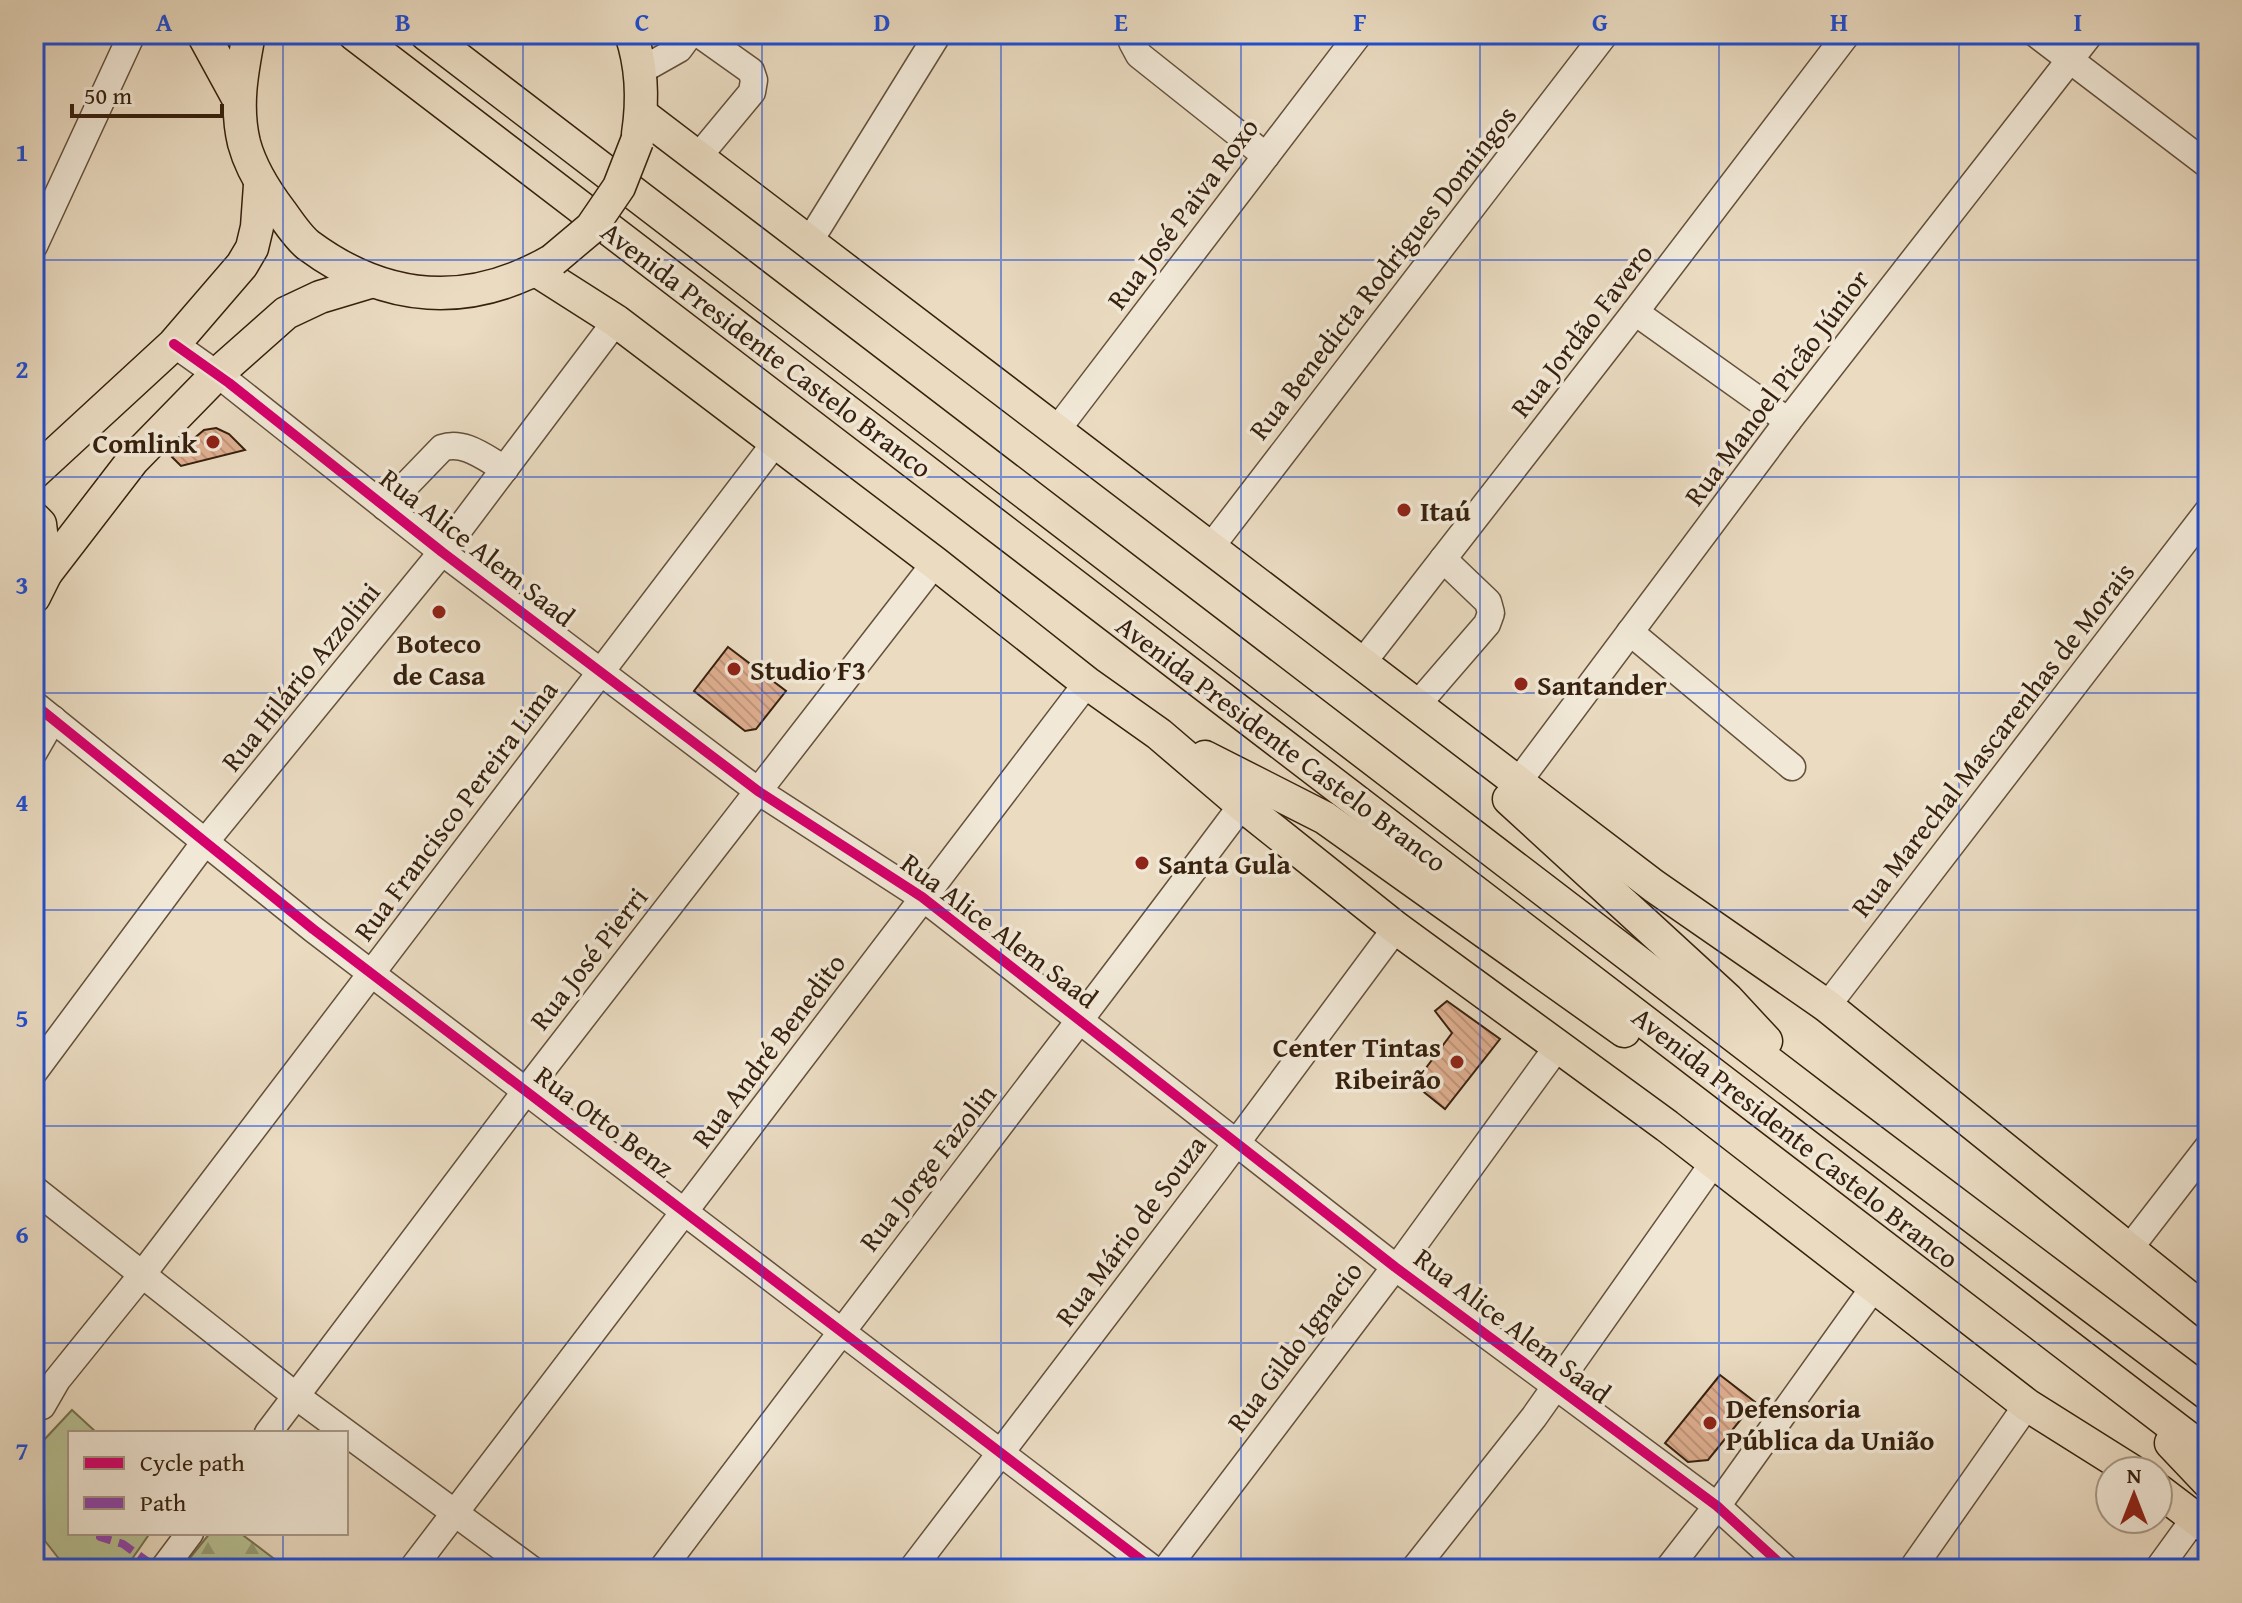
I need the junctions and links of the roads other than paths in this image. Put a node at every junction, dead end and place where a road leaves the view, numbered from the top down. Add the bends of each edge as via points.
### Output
1 (132, 34) edge
2 (203, 34) edge
3 (249, 34) edge
4 (354, 34) edge
5 (426, 34) edge
6 (631, 34) edge
7 (690, 34) edge
8 (699, 34) edge
9 (938, 34) edge
10 (1134, 34) edge
11 (1359, 34) edge
12 (1605, 34) edge
13 (1847, 34) edge
14 (2036, 34) edge
15 (2090, 34) edge
16 (2070, 60) junction
17 (640, 71) junction
18 (238, 98) junction
19 (639, 128) junction
20 (1266, 156) junction
21 (698, 157) junction
22 (2208, 165) edge
23 (260, 185) junction
24 (809, 242) junction
25 (34, 246) edge
26 (544, 265) junction
27 (370, 282) junction
28 (1635, 312) junction
29 (616, 321) junction
30 (174, 344) junction
31 (216, 375) junction
32 (1788, 421) junction
33 (1056, 431) junction
34 (775, 443) junction
35 (505, 469) junction
36 (34, 473) edge
37 (385, 507) junction
38 (2208, 511) edge
39 (34, 518) edge
40 (1210, 548) junction
41 (442, 552) junction
42 (1443, 559) junction
43 (935, 563) junction
44 (40, 585) edge
45 (1630, 632) junction
46 (1363, 662) junction
47 (600, 671) junction
48 (1087, 683) junction
49 (1421, 707) junction
50 (43, 712) edge
51 (1159, 734) junction
52 (34, 752) edge
53 (1792, 767) dead end
54 (1518, 782) junction
55 (758, 791) junction
56 (1242, 805) junction
57 (205, 842) junction
58 (922, 897) junction
59 (1396, 928) junction
60 (371, 973) junction
61 (1827, 1006) junction
62 (1080, 1020) junction
63 (1558, 1046) junction
64 (34, 1072) edge
65 (526, 1091) junction
66 (1826, 1106) junction
67 (1236, 1142) junction
68 (2208, 1147) edge
69 (1714, 1162) junction
70 (1838, 1169) junction
71 (34, 1189) edge
72 (684, 1212) junction
73 (2129, 1249) junction
74 (1395, 1267) junction
75 (141, 1276) junction
76 (1874, 1287) junction
77 (2208, 1313) edge
78 (841, 1331) junction
79 (1557, 1385) junction
80 (2118, 1385) junction
81 (2208, 1394) edge
82 (296, 1396) junction
83 (2027, 1405) junction
84 (42, 1406) dead end
85 (270, 1431) edge
86 (343, 1431) edge
87 (348, 1434) edge
88 (1001, 1453) junction
89 (2208, 1453) edge
90 (2107, 1455) edge
91 (2208, 1482) edge
92 (2174, 1502) edge
93 (1717, 1506) junction
94 (456, 1514) junction
95 (2202, 1523) edge
96 (188, 1535) edge
97 (163, 1569) edge
98 (412, 1569) edge
99 (531, 1569) edge
100 (662, 1569) edge
101 (912, 1569) edge
102 (1153, 1569) edge
103 (1166, 1569) edge
104 (1414, 1569) edge
105 (1668, 1569) edge
106 (1786, 1569) edge
107 (1912, 1569) edge
108 (2158, 1569) edge

1 - 25 street
2 - 18 main road
3 - 18 main road
4 - 70 main road, Avenida Presidente Castelo Branco
5 - 66 main road, Avenida Presidente Castelo Branco
6 - 17 main road
7 - 17 street via 679,49
8 - 21 street via 751,71 754,80 752,92
9 - 24 street
10 - 20 street via 1139,55
11 - 20 street, Rua José Paiva Roxo
12 - 40 street, Rua Benedicta Rodrigues Domingos
13 - 28 street, Rua Jordão Favero
14 - 16 street
15 - 16 street, Rua Manoel Picão Júnior
16 - 22 street
16 - 32 street, Rua Manoel Picão Júnior
17 - 19 main road
18 - 23 main road via 244,143
19 - 21 main road
19 - 26 main road, bridge via 619,187 591,228
20 - 33 street, Rua José Paiva Roxo
21 - 24 main road
23 - 27 main road via 306,244
23 - 30 main road via 252,248
24 - 33 main road
26 - 27 main road via 482,290 426,294
26 - 29 main road
27 - 31 main road via 286,313
28 - 32 street
28 - 42 street, Rua Jordão Favero
29 - 34 main road
29 - 35 street, Rua Hilário Azzolini
30 - 31 street, Rua Alice Alem Saad
30 - 36 main road
31 - 37 street, Rua Alice Alem Saad
31 - 44 main road via 133,460
32 - 45 street, Rua Manoel Picão Júnior
33 - 40 main road
34 - 43 main road
34 - 47 street, Rua Francisco Pereira Lima
35 - 37 street via 451,445
35 - 41 street, Rua Hilário Azzolini
37 - 41 street, Rua Alice Alem Saad
38 - 61 street, Rua Marechal Mascarenhas de Morais
39 - 44 main road via 44,544
40 - 46 main road
41 - 47 street, Rua Alice Alem Saad
41 - 57 street, Rua Hilário Azzolini
42 - 46 street, Rua Jordão Favero
42 - 49 street via 1488,602 1491,613
43 - 48 main road
43 - 55 street, Rua José Pierri
45 - 53 street
45 - 54 street, Rua Manoel Picão Júnior
46 - 49 main road
47 - 55 street, Rua Alice Alem Saad
47 - 60 street, Rua Francisco Pereira Lima
48 - 51 main road
48 - 58 street, Rua André Benedito
49 - 54 main road
49 - 66 main road via 1453,748 1727,999
50 - 52 street
50 - 57 street, Rua Otto Benz
51 - 56 main road
51 - 70 main road via 1325,818 1646,1048
54 - 61 main road via 1654,886
55 - 58 street, Rua Alice Alem Saad
55 - 65 street, Rua José Pierri
56 - 59 main road
56 - 62 street, Rua Jorge Fazolin
57 - 60 street, Rua Otto Benz
57 - 64 street, Rua Hilário Azzolini
58 - 62 street, Rua Alice Alem Saad
58 - 72 street, Rua André Benedito
59 - 63 main road
59 - 67 street, Rua Mário de Souza
60 - 65 street, Rua Otto Benz
60 - 75 street, Rua Francisco Pereira Lima
61 - 73 main road
62 - 67 street, Rua Alice Alem Saad
62 - 78 street, Rua Jorge Fazolin
63 - 69 main road
63 - 74 street, Rua Gildo Ignacio
65 - 72 street, Rua Otto Benz
65 - 82 street, Rua José Pierri
66 - 81 main road, Avenida Presidente Castelo Branco
67 - 74 street, Rua Alice Alem Saad
67 - 88 street, Rua Mário de Souza
68 - 73 street
69 - 76 main road
69 - 79 street
70 - 80 main road, Avenida Presidente Castelo Branco
71 - 75 street
72 - 78 street, Rua Otto Benz
72 - 94 street, Rua André Benedito
73 - 77 main road
74 - 79 street, Rua Alice Alem Saad
74 - 103 street, Rua Gildo Ignacio
75 - 82 street
75 - 84 street, Rua Francisco Pereira Lima
76 - 83 main road
76 - 93 street
78 - 88 street, Rua Otto Benz
78 - 100 street, Rua Jorge Fazolin
79 - 93 street, Rua Alice Alem Saad
79 - 104 street
80 - 89 main road, Avenida Presidente Castelo Branco
80 - 91 main road
82 - 85 street, Rua José Pierri
82 - 86 street
83 - 90 main road
83 - 107 street
87 - 94 street
88 - 101 street, Rua Mário de Souza
88 - 102 street, Rua Otto Benz
92 - 95 main road
93 - 105 street
93 - 106 street, Rua Alice Alem Saad
94 - 98 street, Rua André Benedito
94 - 99 street
95 - 108 street
96 - 97 street

